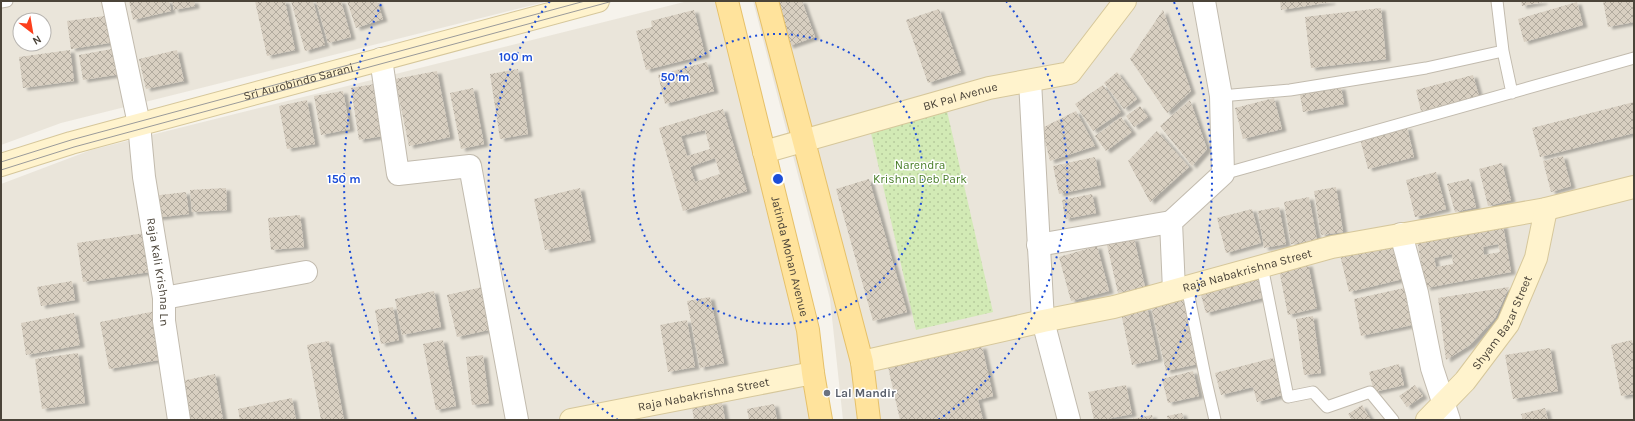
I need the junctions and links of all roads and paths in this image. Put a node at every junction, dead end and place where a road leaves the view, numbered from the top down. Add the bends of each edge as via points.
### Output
1 (7, 1) edge
2 (113, 1) edge
3 (598, 1) edge
4 (727, 1) edge
5 (767, 1) edge
6 (1126, 1) edge
7 (1204, 1) edge
8 (1497, 1) edge
9 (1, 2) edge
10 (1503, 51) junction
11 (1634, 58) edge
12 (381, 59) junction
13 (1030, 81) junction
14 (1512, 93) junction
15 (1221, 96) junction
16 (139, 124) junction
17 (804, 141) junction
18 (764, 152) junction
19 (1, 165) edge
20 (1223, 174) junction
21 (1634, 187) edge
22 (1546, 209) junction
23 (1170, 222) junction
24 (1401, 234) junction
25 (1038, 245) junction
26 (1262, 266) junction
27 (306, 272) dead end
28 (1180, 288) junction
29 (164, 298) junction
30 (1043, 321) junction
31 (862, 362) junction
32 (813, 373) junction
33 (1447, 412) edge
34 (646, 413) edge
35 (179, 420) edge
36 (517, 420) edge
37 (571, 420) edge
38 (821, 420) edge
39 (869, 420) edge
40 (1069, 420) edge
41 (1215, 420) edge
42 (1394, 420) edge
43 (1426, 420) edge

1 - 9 lane
2 - 16 street, Raja Kali Krishna Ln
3 - 12 street, Sri Aurobindo Sarani
4 - 18 main road, Jatinda Mohan Avenue
5 - 17 main road
6 - 13 street, BK Pal Avenue via 1070,73
7 - 15 street
8 - 10 lane
10 - 14 lane
10 - 15 lane via 1426,68 1290,90
11 - 14 lane
12 - 16 street, Sri Aurobindo Sarani
12 - 36 street via 398,174 470,166
13 - 17 street, BK Pal Avenue via 989,88
13 - 25 street
14 - 20 lane
15 - 20 street
16 - 19 street, Sri Aurobindo Sarani
16 - 29 street, Raja Kali Krishna Ln via 144,177
17 - 18 street, BK Pal Avenue
17 - 31 main road
18 - 32 main road, Jatinda Mohan Avenue via 808,330
20 - 23 street
21 - 22 street, Raja Nabakrishna Street
22 - 24 street, Raja Nabakrishna Street
22 - 33 street, Shyam Bazar Street via 1536,258 1508,324 1465,381
23 - 25 street
23 - 28 street
24 - 26 street, Raja Nabakrishna Street via 1332,247
24 - 33 street via 1417,293 1432,368
25 - 30 street
26 - 28 street, Raja Nabakrishna Street
26 - 42 lane via 1288,397 1313,392 1327,407 1370,392
27 - 29 street
28 - 30 street, Raja Nabakrishna Street via 1114,307
28 - 41 lane
29 - 35 street, Raja Kali Krishna Ln via 164,321
30 - 31 street, Raja Nabakrishna Street
30 - 40 street
31 - 39 main road
32 - 34 street, Raja Nabakrishna Street
32 - 38 main road, Jatinda Mohan Avenue
33 - 43 street, Shyam Bazar Street
34 - 37 street, Raja Nabakrishna Street

